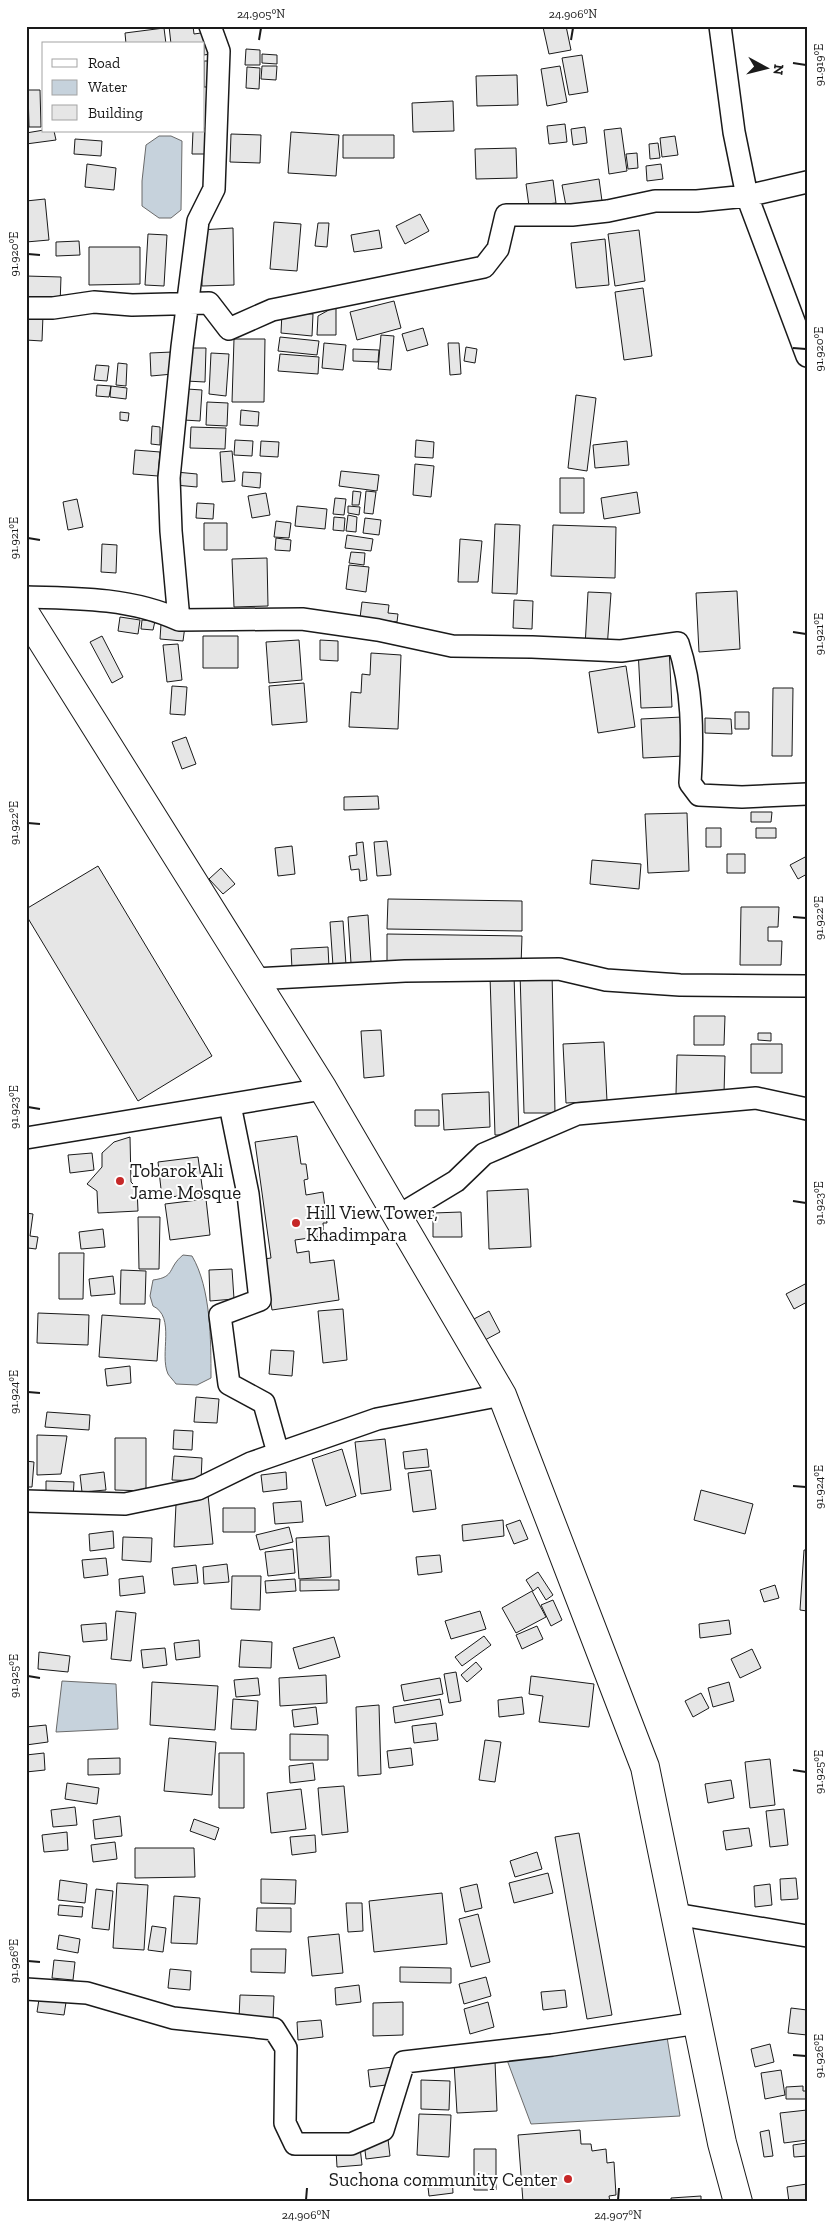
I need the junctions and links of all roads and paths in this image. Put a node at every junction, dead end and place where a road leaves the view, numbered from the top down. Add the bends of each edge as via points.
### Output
1 (210, 26) edge
2 (720, 26) edge
3 (807, 182) edge
4 (747, 196) junction
5 (188, 304) junction
6 (26, 308) edge
7 (807, 356) edge
8 (26, 597) edge
9 (26, 615) edge
10 (179, 620) junction
11 (807, 794) edge
12 (254, 978) junction
13 (807, 986) edge
14 (324, 1089) junction
15 (230, 1105) junction
16 (807, 1109) edge
17 (26, 1138) edge
18 (398, 1216) junction
19 (502, 1395) junction
20 (278, 1453) junction
21 (26, 1501) edge
22 (676, 1914) junction
23 (807, 1936) edge
24 (26, 1988) edge
25 (698, 2023) junction
26 (738, 2202) edge

1 - 5 street via 219,51 214,188 198,221
2 - 4 street via 734,132
3 - 4 street
4 - 5 street via 655,201 572,215 506,215 498,248 484,267 272,310 229,329 209,303
4 - 7 street
5 - 6 street via 94,302
5 - 10 street via 169,478 170,531
8 - 10 street via 89,598 162,612
9 - 12 highway
10 - 11 street via 302,619 378,630 452,646 621,651 678,643 685,665 693,740 690,783 699,795
12 - 13 street via 405,971 559,969 606,980 670,985
12 - 14 highway
14 - 15 street
14 - 18 highway
15 - 17 street
15 - 20 street via 248,1194 260,1300 220,1315 228,1384 264,1403
16 - 18 street via 756,1098 577,1114 484,1154 456,1181
18 - 19 highway
19 - 20 street via 377,1419
19 - 22 highway via 645,1767
20 - 21 street via 198,1489 125,1504
22 - 23 street
22 - 25 highway
24 - 25 street via 87,1994 173,2018 274,2029 286,2048 285,2123 295,2144 352,2144 383,2130 404,2062 552,2045
25 - 26 highway via 722,2143

